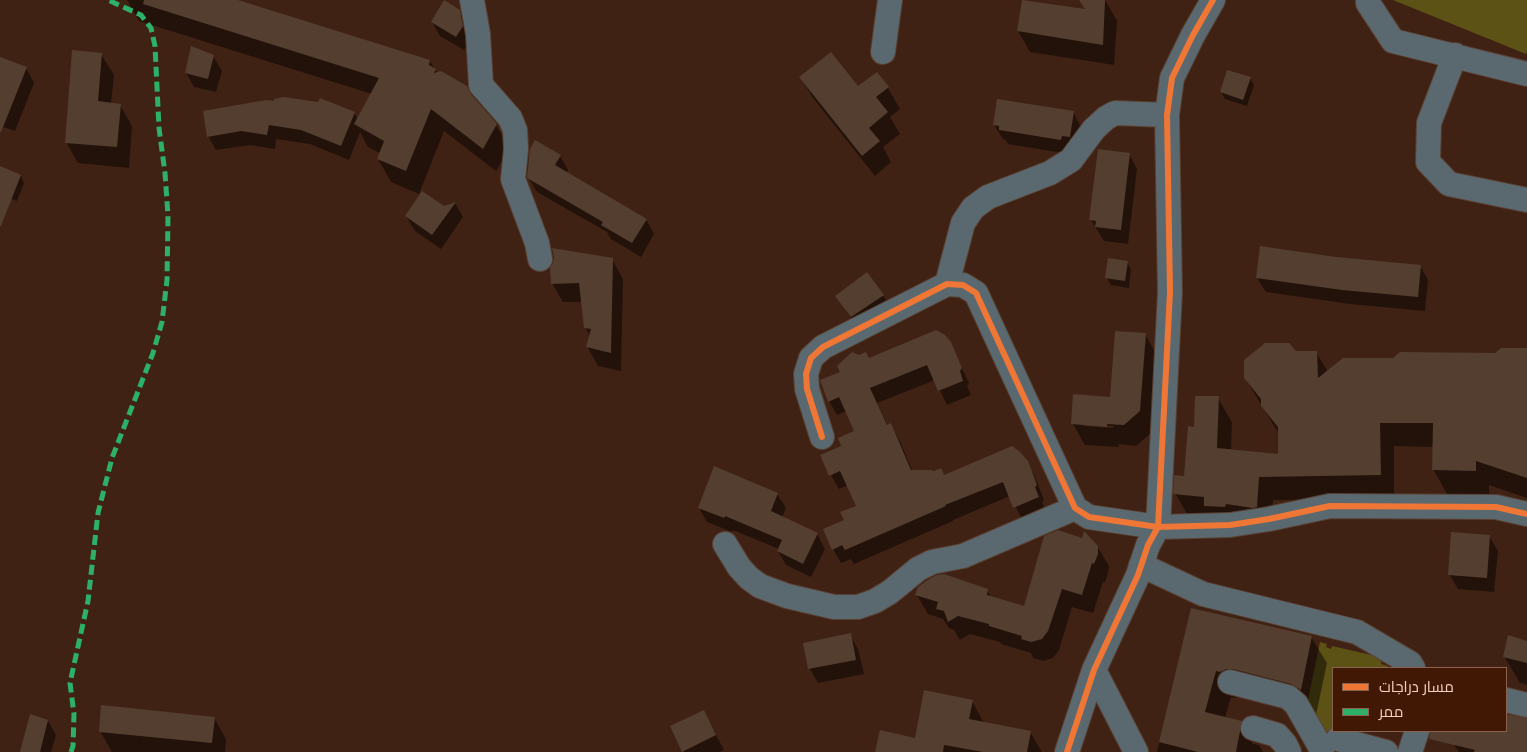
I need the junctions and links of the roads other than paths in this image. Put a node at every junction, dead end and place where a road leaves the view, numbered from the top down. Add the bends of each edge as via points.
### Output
1 (890, 0) edge
2 (1213, 0) edge
3 (1368, 0) edge
4 (468, 2) edge
5 (883, 52) dead end
6 (1455, 55) junction
7 (1527, 74) edge
8 (1167, 115) junction
9 (1527, 200) edge
10 (540, 259) dead end
11 (947, 284) junction
12 (822, 437) dead end
13 (1075, 508) junction
14 (1527, 514) edge
15 (1158, 527) junction
16 (724, 544) dead end
17 (1141, 565) junction
18 (1412, 667) edge
19 (1094, 670) junction
20 (1230, 682) dead end
21 (1507, 700) edge
22 (1527, 705) edge
23 (1253, 728) dead end
24 (1417, 732) edge
25 (1332, 743) edge
26 (1067, 752) edge
27 (1136, 752) edge
28 (1289, 752) edge
29 (1386, 752) edge
30 (1410, 752) edge

1 - 5 street
2 - 8 street via 1172,78
3 - 6 street via 1393,41
4 - 10 street via 478,34 481,85 510,118 515,130 513,179
6 - 7 street
6 - 9 street via 1429,123 1428,162 1450,184
8 - 11 street via 1115,113 1094,129 1071,160 1050,173 988,197 973,208 963,223
8 - 15 street via 1170,292
11 - 12 street via 823,347 811,358 806,389
11 - 13 street via 963,285 976,294
13 - 15 street via 1089,518
13 - 16 street via 963,556 932,562 883,596 858,608 834,607 760,586 739,567
14 - 15 street via 1496,507 1330,506 1230,525
15 - 17 street
17 - 18 street via 1203,594 1357,632 1410,662
17 - 19 street
19 - 26 street
19 - 27 street
20 - 25 street via 1288,697
21 - 22 street
23 - 28 street via 1277,735
24 - 30 street
25 - 29 street

